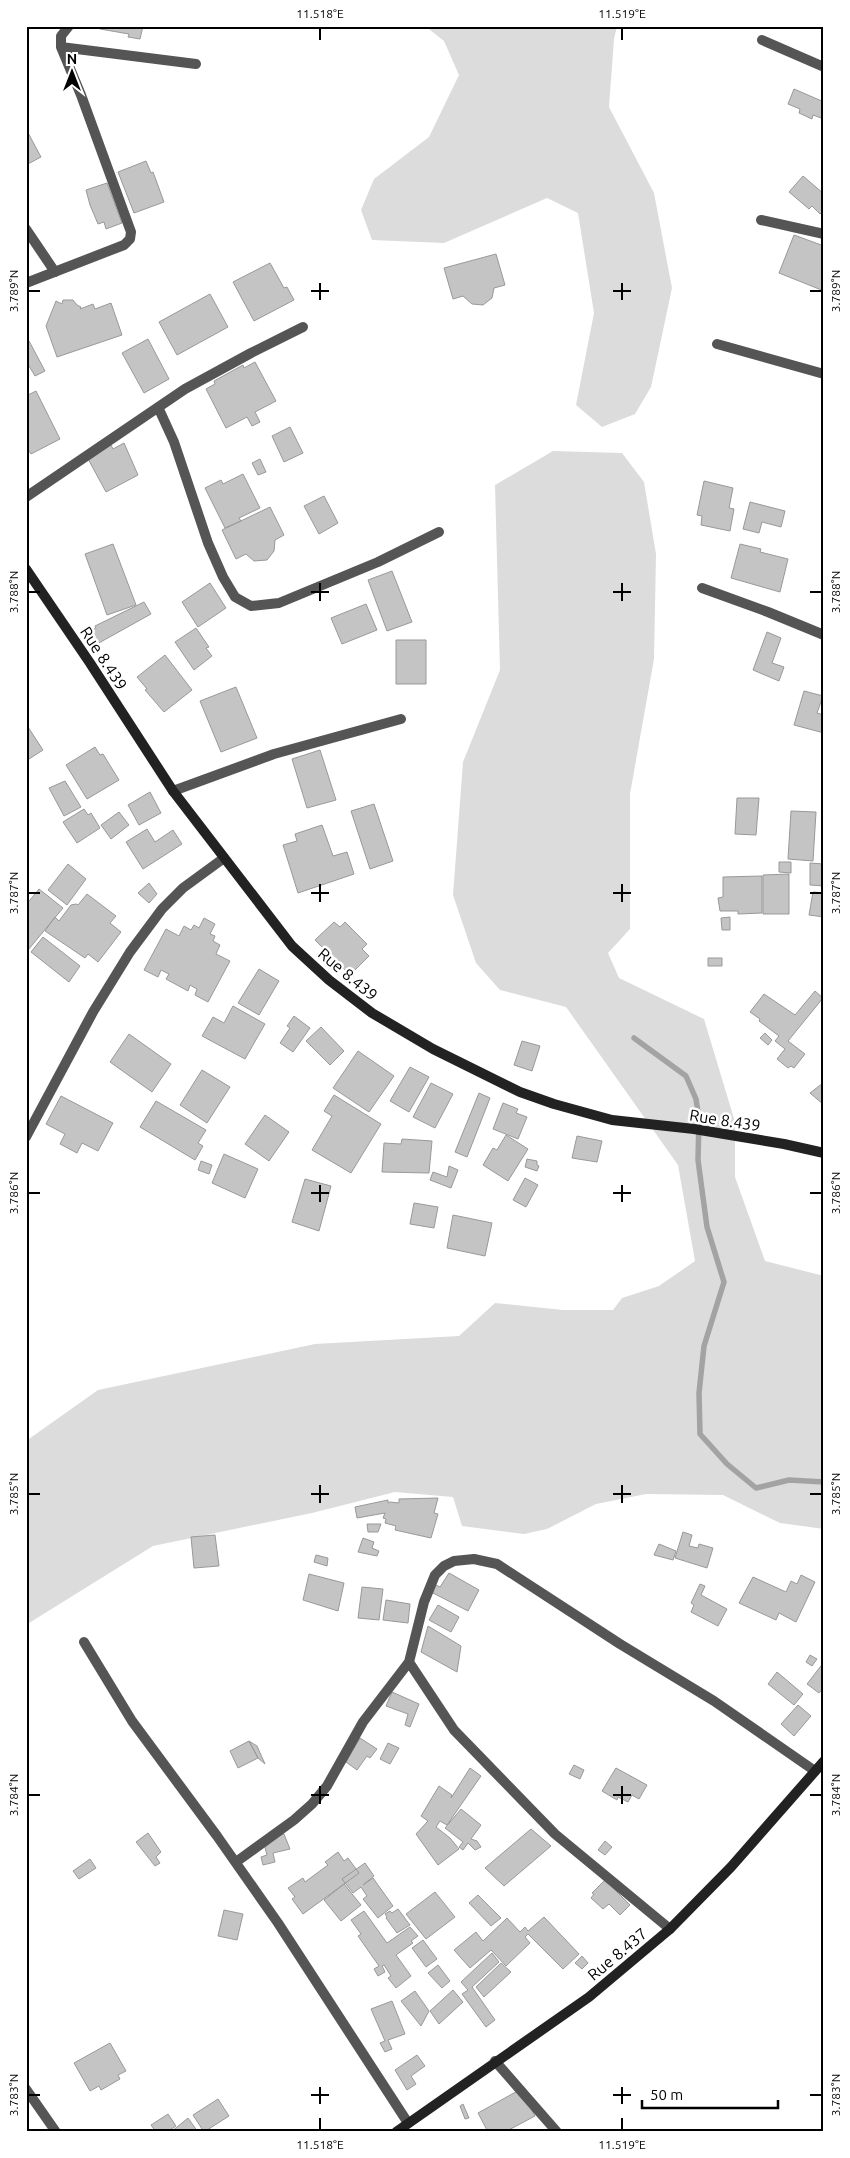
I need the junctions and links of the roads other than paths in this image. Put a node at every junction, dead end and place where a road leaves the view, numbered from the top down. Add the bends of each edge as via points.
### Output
1 (69, 26) edge
2 (762, 40) dead end
3 (61, 47) junction
4 (196, 64) dead end
5 (824, 67) edge
6 (761, 220) dead end
7 (26, 229) edge
8 (824, 234) edge
9 (55, 272) junction
10 (26, 283) edge
11 (303, 327) dead end
12 (716, 344) dead end
13 (824, 374) edge
14 (158, 407) junction
15 (26, 497) edge
16 (439, 532) dead end
17 (26, 569) edge
18 (702, 588) dead end
19 (824, 635) edge
20 (401, 719) dead end
21 (173, 791) junction
22 (224, 858) junction
23 (26, 1137) edge
24 (824, 1154) edge
25 (84, 1642) dead end
26 (409, 1662) junction
27 (824, 1761) edge
28 (815, 1771) junction
29 (236, 1862) junction
30 (670, 1929) junction
31 (495, 2061) junction
32 (26, 2089) edge
33 (408, 2123) junction
34 (56, 2132) edge
35 (396, 2132) edge
36 (557, 2132) edge

1 - 3 street via 62,36
2 - 5 street
3 - 4 street
3 - 9 street via 131,232 124,245
6 - 8 street
7 - 9 street
9 - 10 street
11 - 14 street via 185,389
12 - 13 street
14 - 15 street
14 - 16 street via 223,577 235,597 251,606 279,603 378,562
17 - 21 street, Rue 8.439
18 - 19 street
20 - 21 street via 274,754
21 - 22 street, Rue 8.439
22 - 23 street via 183,888 162,909 130,952 93,1012
22 - 24 street, Rue 8.439 via 292,946 329,980 372,1013 433,1049 520,1092 612,1120 784,1144
25 - 29 street via 132,1721
26 - 28 street via 424,1602 439,1570 454,1561 474,1559 497,1564 714,1701
26 - 29 street via 364,1722 327,1786 312,1804
26 - 30 street via 454,1730 548,1827
27 - 28 street, Rue 8.437
28 - 30 street, Rue 8.437 via 731,1867
29 - 33 street
30 - 31 street, Rue 8.437 via 589,1998
31 - 33 street, Rue 8.437
31 - 36 street
32 - 34 street
33 - 35 street, Rue 8.437

